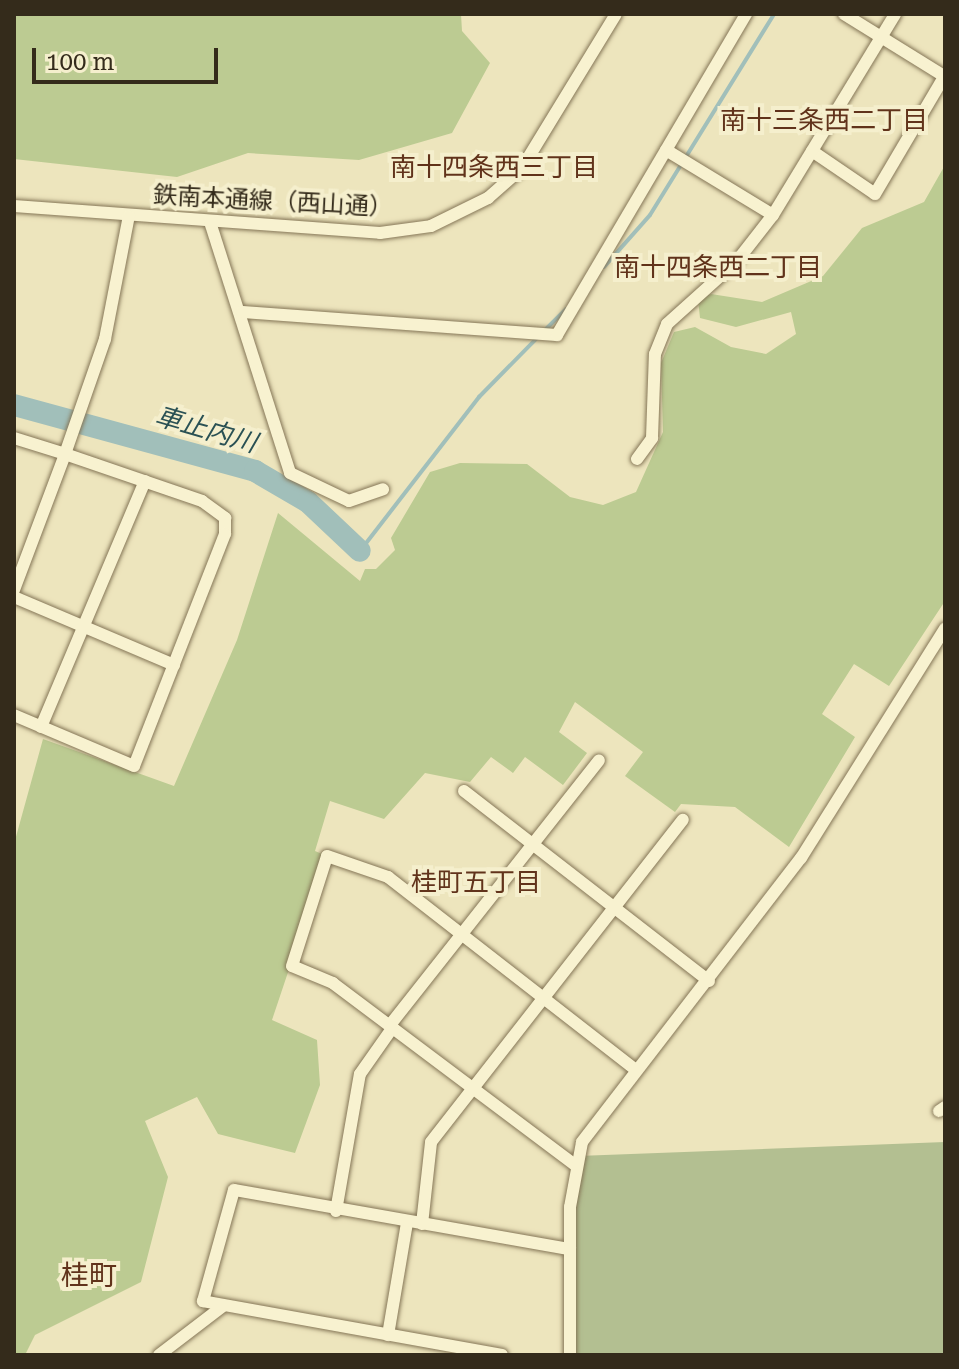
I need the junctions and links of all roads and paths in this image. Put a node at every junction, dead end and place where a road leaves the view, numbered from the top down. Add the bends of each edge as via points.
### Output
1 (616, 14) edge
2 (746, 14) edge
3 (844, 14) edge
4 (895, 14) edge
5 (881, 37) junction
6 (945, 76) edge
7 (666, 150) junction
8 (812, 151) junction
9 (14, 206) edge
10 (773, 215) junction
11 (129, 216) junction
12 (210, 222) junction
13 (242, 312) junction
14 (14, 438) edge
15 (65, 454) junction
16 (637, 459) dead end
17 (145, 481) junction
18 (383, 489) dead end
19 (14, 590) edge
20 (14, 597) edge
21 (84, 626) junction
22 (945, 628) edge
23 (174, 665) junction
24 (14, 715) edge
25 (41, 727) junction
26 (599, 760) dead end
27 (464, 791) dead end
28 (683, 820) dead end
29 (533, 843) junction
30 (616, 908) junction
31 (462, 933) junction
32 (709, 981) junction
33 (545, 999) junction
34 (392, 1026) junction
35 (636, 1070) junction
36 (475, 1091) junction
37 (575, 1165) junction
38 (336, 1211) junction
39 (407, 1223) junction
40 (422, 1224) junction
41 (570, 1249) junction
42 (223, 1306) junction
43 (388, 1335) junction
44 (159, 1355) edge
45 (502, 1355) edge
46 (570, 1355) edge

1 - 12 street, 鉄南本通線（西山通） via 522,168 469,210 395,233
2 - 7 street
3 - 5 street
4 - 5 street
5 - 6 street
5 - 8 street
6 - 8 street via 875,194
7 - 10 street
7 - 13 street via 557,335
8 - 10 street
9 - 11 street, 鉄南本通線（西山通）
10 - 16 street via 737,261 687,299 660,337 652,438
11 - 12 street, 鉄南本通線（西山通）
11 - 15 street via 105,339
12 - 13 street
13 - 18 street via 290,473 349,501
14 - 15 street
15 - 17 street
15 - 19 street
17 - 21 street
17 - 23 street via 216,507 227,525
20 - 21 street
21 - 23 street
21 - 25 street
22 - 32 street via 818,834
23 - 25 street via 134,766
24 - 25 street
26 - 29 street
27 - 29 street
28 - 30 street
29 - 30 street
29 - 31 street
30 - 32 street
30 - 33 street
31 - 33 street
31 - 34 street
31 - 34 street via 388,877 327,856 292,966 333,983
32 - 35 street
33 - 35 street
33 - 36 street
34 - 36 street
34 - 38 street via 360,1074
35 - 37 street via 582,1142
36 - 37 street
36 - 40 street via 431,1142
37 - 41 street
38 - 39 street
38 - 42 street via 234,1190 203,1301
39 - 40 street
39 - 43 street
40 - 41 street
41 - 46 street
42 - 43 street
42 - 44 street
43 - 45 street

